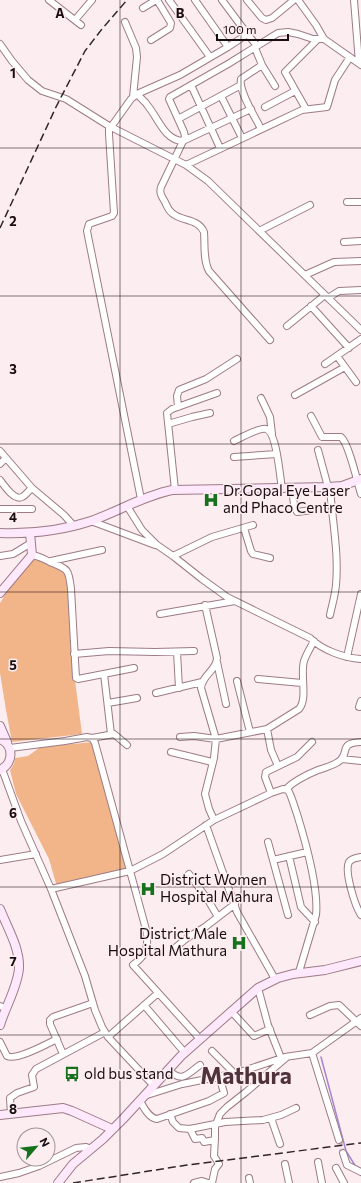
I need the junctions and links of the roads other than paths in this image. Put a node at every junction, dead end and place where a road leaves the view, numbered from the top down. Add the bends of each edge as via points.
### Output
1 (50, 0) edge
2 (92, 0) edge
3 (157, 0) edge
4 (169, 0) edge
5 (195, 0) edge
6 (222, 0) edge
7 (247, 0) edge
8 (294, 0) edge
9 (298, 0) edge
10 (354, 0) edge
11 (143, 8) dead end
12 (75, 20) junction
13 (125, 22) dead end
14 (81, 25) dead end
15 (248, 35) junction
16 (321, 39) junction
17 (151, 40) dead end
18 (0, 44) edge
19 (228, 47) junction
20 (256, 47) junction
21 (210, 57) junction
22 (350, 57) junction
23 (262, 64) junction
24 (360, 64) edge
25 (192, 85) junction
26 (241, 85) junction
27 (275, 86) dead end
28 (295, 91) junction
29 (135, 95) junction
30 (221, 96) junction
31 (201, 106) junction
32 (265, 107) dead end
33 (252, 109) junction
34 (306, 109) junction
35 (232, 118) junction
36 (178, 119) junction
37 (110, 127) junction
38 (211, 128) junction
39 (261, 128) junction
40 (242, 138) junction
41 (183, 141) junction
42 (220, 148) junction
43 (175, 159) junction
44 (186, 165) junction
45 (347, 202) dead end
46 (361, 202) edge
47 (310, 204) dead end
48 (259, 231) junction
49 (361, 241) edge
50 (344, 242) dead end
51 (361, 261) edge
52 (305, 276) junction
53 (361, 290) edge
54 (326, 296) junction
55 (311, 306) junction
56 (287, 326) dead end
57 (361, 330) edge
58 (361, 339) edge
59 (270, 340) dead end
60 (349, 348) junction
61 (337, 356) junction
62 (237, 359) dead end
63 (325, 364) dead end
64 (345, 367) junction
65 (356, 382) dead end
66 (217, 392) dead end
67 (295, 395) dead end
68 (261, 398) dead end
69 (178, 407) junction
70 (210, 413) dead end
71 (311, 416) dead end
72 (168, 424) junction
73 (273, 435) junction
74 (234, 441) dead end
75 (0, 450) edge
76 (318, 450) dead end
77 (277, 454) junction
78 (234, 457) dead end
79 (6, 458) junction
80 (0, 464) edge
81 (0, 480) edge
82 (359, 480) edge
83 (329, 487) junction
84 (32, 488) junction
85 (282, 488) junction
86 (292, 488) junction
87 (175, 490) junction
88 (361, 494) edge
89 (141, 500) junction
90 (127, 506) junction
91 (0, 509) edge
92 (32, 509) dead end
93 (312, 510) dead end
94 (91, 521) junction
95 (253, 525) dead end
96 (74, 526) junction
97 (244, 528) junction
98 (0, 533) edge
99 (30, 533) junction
100 (31, 543) junction
101 (157, 545) junction
102 (102, 550) dead end
103 (32, 555) junction
104 (0, 556) edge
105 (173, 556) junction
106 (270, 558) dead end
107 (49, 561) junction
108 (8, 582) junction
109 (0, 584) edge
110 (0, 593) edge
111 (361, 594) edge
112 (235, 601) junction
113 (205, 605) junction
114 (160, 614) dead end
115 (330, 615) dead end
116 (314, 641) junction
117 (194, 651) dead end
118 (177, 652) junction
119 (74, 654) junction
120 (347, 657) junction
121 (361, 659) edge
122 (217, 662) junction
123 (134, 668) dead end
124 (104, 674) junction
125 (258, 680) dead end
126 (237, 681) dead end
127 (202, 682) junction
128 (302, 683) junction
129 (179, 688) junction
130 (156, 693) dead end
131 (137, 698) dead end
132 (361, 701) edge
133 (108, 703) junction
134 (226, 704) dead end
135 (359, 707) dead end
136 (0, 726) edge
137 (267, 729) junction
138 (250, 732) junction
139 (111, 734) junction
140 (180, 737) dead end
141 (92, 738) junction
142 (216, 739) junction
143 (312, 742) dead end
144 (361, 742) edge
145 (5, 743) edge
146 (127, 745) dead end
147 (170, 752) dead end
148 (342, 759) junction
149 (361, 761) edge
150 (212, 762) junction
151 (278, 766) junction
152 (1, 770) edge
153 (286, 789) junction
154 (271, 793) junction
155 (214, 820) junction
156 (206, 825) junction
157 (268, 842) dead end
158 (307, 852) junction
159 (36, 854) junction
160 (289, 856) junction
161 (361, 858) edge
162 (0, 860) edge
163 (273, 860) junction
164 (130, 871) junction
165 (190, 874) dead end
166 (51, 889) junction
167 (235, 904) junction
168 (0, 909) edge
169 (288, 915) dead end
170 (361, 915) edge
171 (218, 917) junction
172 (315, 922) junction
173 (176, 947) dead end
174 (361, 961) edge
175 (299, 972) junction
176 (275, 979) junction
177 (258, 988) junction
178 (158, 992) junction
179 (93, 1003) junction
180 (144, 1005) junction
181 (3, 1007) edge
182 (231, 1011) junction
183 (310, 1014) dead end
184 (1, 1021) edge
185 (359, 1022) edge
186 (270, 1029) junction
187 (107, 1034) junction
188 (57, 1039) junction
189 (200, 1039) junction
190 (0, 1042) edge
191 (212, 1051) dead end
192 (185, 1053) junction
193 (312, 1053) junction
194 (63, 1054) junction
195 (288, 1056) junction
196 (281, 1058) junction
197 (200, 1065) dead end
198 (168, 1070) junction
199 (234, 1072) junction
200 (219, 1076) junction
201 (154, 1086) junction
202 (142, 1098) junction
203 (296, 1108) dead end
204 (11, 1114) junction
205 (170, 1114) junction
206 (0, 1115) edge
207 (271, 1118) junction
208 (216, 1123) junction
209 (112, 1129) junction
210 (190, 1129) junction
211 (215, 1140) junction
212 (339, 1140) tunnel mouth
213 (280, 1144) dead end
214 (91, 1149) junction
215 (343, 1153) tunnel mouth
216 (318, 1162) dead end
217 (285, 1164) dead end
218 (336, 1168) dead end
219 (361, 1172) edge
220 (0, 1177) edge
221 (58, 1183) edge
222 (194, 1183) edge
223 (208, 1183) edge
224 (212, 1183) edge
225 (289, 1183) edge
226 (322, 1183) edge
227 (344, 1183) edge

1 - 12 street
2 - 12 street
3 - 11 street
3 - 17 street via 172,25
4 - 21 street
5 - 19 street
6 - 15 street
7 - 8 street via 266,20
9 - 16 street via 316,25
10 - 24 street
12 - 14 street
13 - 29 street via 136,48
15 - 19 street
15 - 20 street
16 - 20 street via 282,32
16 - 22 street
16 - 28 street via 286,70 285,74
18 - 37 street via 34,86 66,99
19 - 21 street
20 - 23 street
20 - 25 street
21 - 29 street via 180,75
22 - 24 street
22 - 34 street via 335,80 327,107
23 - 26 street via 241,79
23 - 27 street
25 - 31 street
25 - 36 street via 170,97
26 - 30 street
26 - 33 street
28 - 32 street
28 - 34 street
29 - 37 street
29 - 41 street via 148,106 171,138
30 - 31 street
30 - 35 street
31 - 36 street
31 - 38 street
33 - 35 street
33 - 39 street
34 - 39 street
35 - 38 street
35 - 40 street
36 - 41 street via 184,132
37 - 43 street
37 - 89 street via 114,213 89,224 87,231
38 - 41 street
38 - 42 street
39 - 40 street
40 - 42 street
41 - 43 street
42 - 44 street
43 - 44 street
43 - 59 street via 160,191 168,209 177,217 196,222 203,228 206,266
44 - 48 street via 208,181
45 - 46 street
47 - 48 street
48 - 52 street
49 - 50 street
51 - 52 street via 334,262
52 - 54 street
53 - 54 street via 339,291
54 - 55 street
54 - 57 street
55 - 56 street
55 - 60 street
58 - 60 street
60 - 61 street
61 - 63 street
61 - 64 street
62 - 69 street via 206,379 179,390
64 - 65 street
64 - 67 street
66 - 69 street
68 - 73 street via 271,421
69 - 72 street via 167,413
70 - 72 street
71 - 82 street via 322,436 338,436 343,439
72 - 87 street
73 - 74 street via 264,428
73 - 77 street
75 - 79 street
76 - 83 street
77 - 78 street
77 - 85 street
79 - 80 street
79 - 84 street
81 - 84 street via 18,497 22,497
82 - 83 street
82 - 88 street
83 - 86 street
83 - 115 street via 337,573
84 - 96 street
85 - 86 street
85 - 87 street
86 - 93 street via 296,512
87 - 89 street
89 - 90 street
90 - 94 street
90 - 101 street via 142,530
91 - 92 street
94 - 96 street
94 - 101 street
95 - 97 street
96 - 99 street
97 - 105 street via 212,537
97 - 106 street via 251,551
98 - 99 street
99 - 100 street
100 - 103 street
100 - 104 street via 13,554
101 - 105 street
102 - 107 street
103 - 107 street
103 - 108 street
105 - 112 street via 202,580
107 - 119 street via 62,566 68,571 70,578
108 - 109 street
108 - 110 street
111 - 120 street
112 - 113 street
112 - 116 street
113 - 114 street
113 - 122 street
116 - 120 street
116 - 128 street via 304,662
117 - 118 street
118 - 119 street via 109,651
118 - 129 street
119 - 124 street via 76,678
120 - 121 street
122 - 127 street
122 - 134 street
123 - 124 street
124 - 133 street
125 - 128 street
126 - 138 street
127 - 129 street
127 - 142 street
128 - 137 street via 304,699 301,706
129 - 130 street
131 - 133 street
132 - 135 street
133 - 139 street
136 - 145 street
137 - 138 street
137 - 151 street via 271,750
138 - 142 street
139 - 141 street
139 - 146 street via 117,735
140 - 142 street
141 - 145 street
141 - 164 street
142 - 150 street
143 - 151 street via 297,757
144 - 148 street via 348,745
145 - 152 street via 10,759
147 - 150 street
148 - 149 street
148 - 153 street via 301,778
150 - 155 street via 205,794
151 - 154 street via 265,774
152 - 159 street
153 - 154 street
153 - 158 street via 302,830
154 - 155 street
155 - 156 street
156 - 164 street via 163,854
156 - 167 street
157 - 163 street
158 - 160 street
158 - 172 street via 317,906
159 - 162 street
159 - 166 street
160 - 163 street
160 - 172 street via 301,907
161 - 170 street via 352,859 348,866 353,897
163 - 169 street
164 - 166 street
164 - 178 street via 148,944 145,954 133,966
165 - 171 street
166 - 179 street
167 - 171 street
167 - 176 street via 247,932
168 - 181 street via 16,949 19,968
171 - 173 street
172 - 175 street
174 - 175 street via 325,970
175 - 176 street
176 - 177 street
177 - 182 street
177 - 186 street
178 - 180 street
178 - 189 street
179 - 187 street
179 - 188 street via 51,1018 50,1024
180 - 187 street
180 - 192 street
181 - 184 street
182 - 186 street via 254,1036
182 - 189 street
183 - 185 street via 338,1005
185 - 193 street
186 - 196 street
187 - 194 street
187 - 201 street
188 - 190 street via 12,1058 7,1056
188 - 194 street
189 - 192 street
191 - 199 street
192 - 198 street
193 - 195 street
193 - 212 street
194 - 204 street via 33,1071 33,1088 12,1096 9,1101
195 - 196 street
195 - 208 street via 227,1107
196 - 199 street
197 - 198 street via 180,1078
198 - 201 street
199 - 200 street
200 - 202 street via 182,1084
200 - 205 street via 224,1093 209,1101
201 - 202 street
202 - 205 street via 153,1118 158,1119
202 - 209 street
203 - 207 street
204 - 206 street
204 - 209 street via 63,1108
205 - 210 street via 179,1128
207 - 208 street
207 - 213 street
208 - 210 street
208 - 211 street
209 - 214 street
210 - 211 street via 195,1139 202,1138 204,1142
211 - 224 street via 214,1156 219,1164 215,1169
214 - 220 street via 76,1148 39,1166
214 - 221 street via 73,1164
215 - 219 street via 347,1165
216 - 226 street
217 - 225 street
218 - 227 street
222 - 223 street

